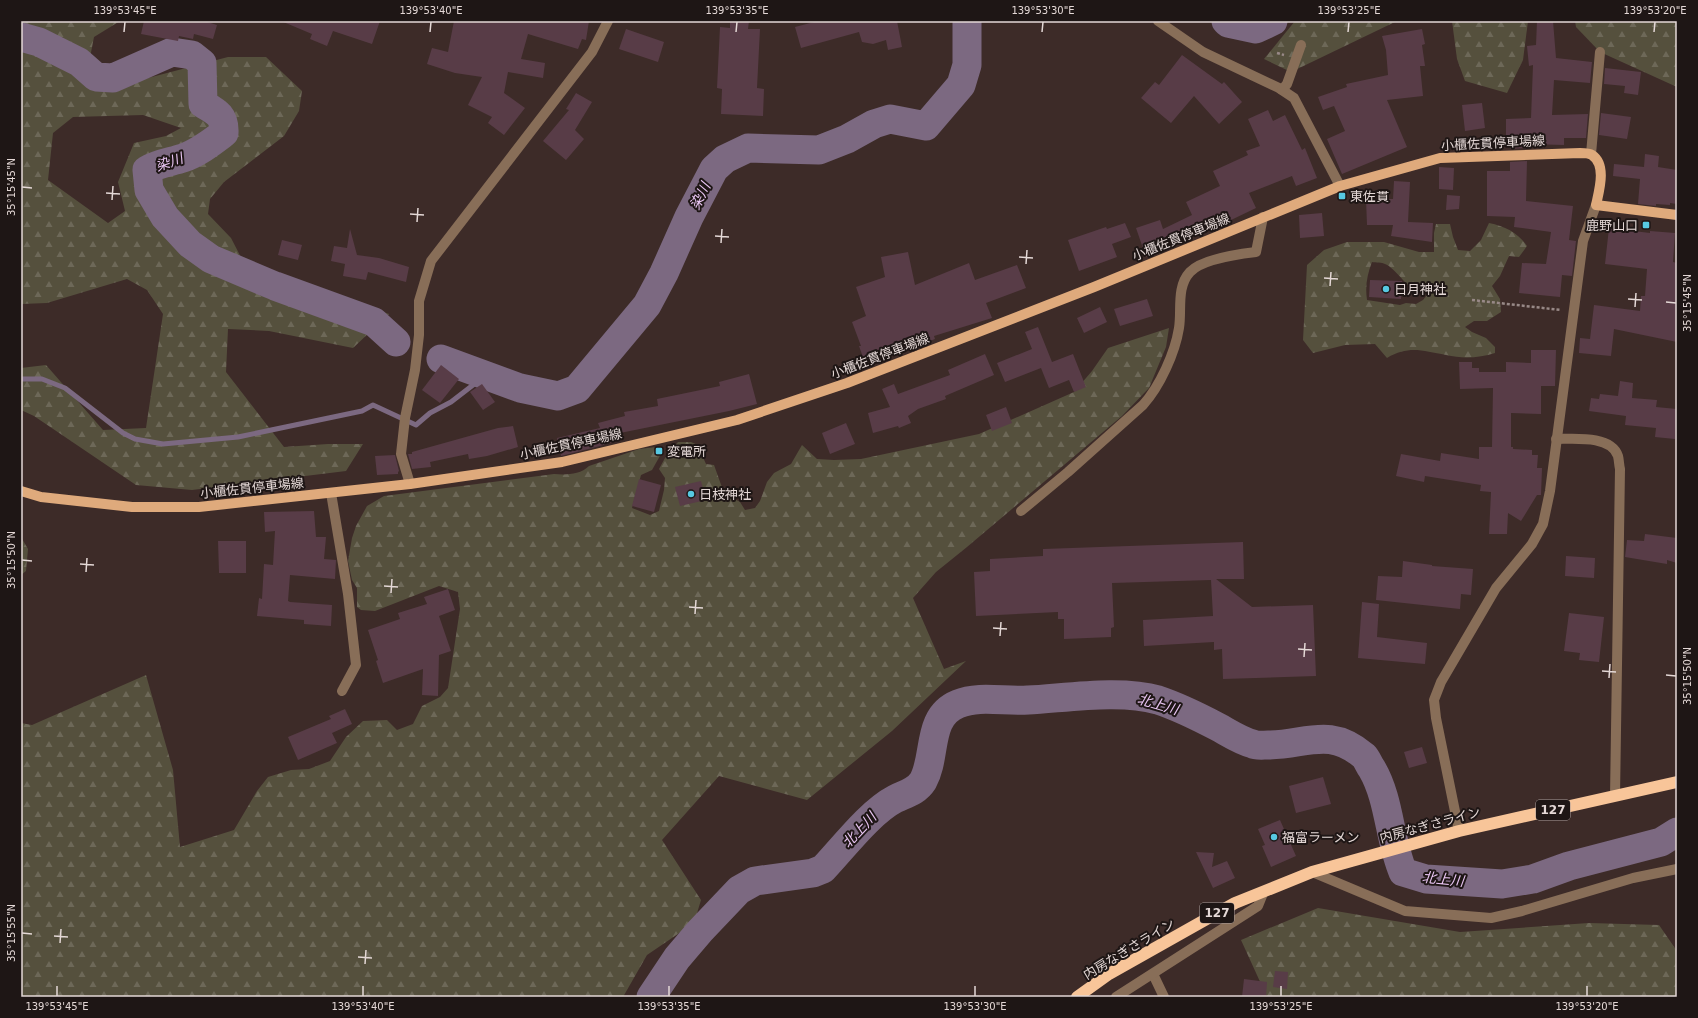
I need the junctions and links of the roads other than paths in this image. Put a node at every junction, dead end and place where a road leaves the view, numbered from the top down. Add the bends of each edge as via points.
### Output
1 (608, 21) edge
2 (1158, 21) edge
3 (1301, 45) dead end
4 (1600, 52) dead end
5 (1282, 90) junction
6 (1591, 154) junction
7 (1340, 186) junction
8 (1596, 205) junction
9 (1677, 215) edge
10 (1264, 217) junction
11 (1556, 439) junction
12 (410, 484) junction
13 (21, 491) edge
14 (331, 493) junction
15 (1021, 511) dead end
16 (342, 691) dead end
17 (1677, 782) edge
18 (1615, 796) junction
19 (1459, 831) junction
20 (1677, 869) edge
21 (1312, 872) junction
22 (1264, 891) junction
23 (1153, 974) junction
24 (1077, 997) edge
25 (1116, 997) edge
26 (1164, 997) edge

1 - 12 street via 592,52 431,261 419,301 415,370 401,454
2 - 5 street via 1203,52
3 - 5 street via 1287,84
4 - 6 street
5 - 7 street via 1294,98
6 - 7 main road, 小櫃佐貫停車場線 via 1440,158
6 - 8 main road via 1598,160 1600,168
7 - 10 main road, 小櫃佐貫停車場線
8 - 9 main road
8 - 11 street via 1583,241
10 - 12 main road, 小櫃佐貫停車場線 via 861,378 737,420 562,462
10 - 15 street via 1256,252 1227,256 1205,264 1190,271 1183,281 1176,341 1154,393 1143,406
11 - 18 street via 1591,439 1613,448 1618,456 1620,469
11 - 19 street via 1550,491 1542,524 1532,544 1496,588 1441,682 1434,700
12 - 14 main road, 小櫃佐貫停車場線
13 - 14 main road, 小櫃佐貫停車場線 via 42,497 132,507 199,507
14 - 16 street via 348,594 356,665
17 - 18 highway, 内房なぎさライン / 127
18 - 19 highway, 内房なぎさライン / 127
19 - 21 highway, 内房なぎさライン / 127
20 - 21 street via 1633,878 1491,918 1405,911
21 - 22 highway, 内房なぎさライン / 127
22 - 23 street via 1258,906
22 - 24 highway, 内房なぎさライン / 127 via 1235,903 1116,970
23 - 25 street
23 - 26 street

